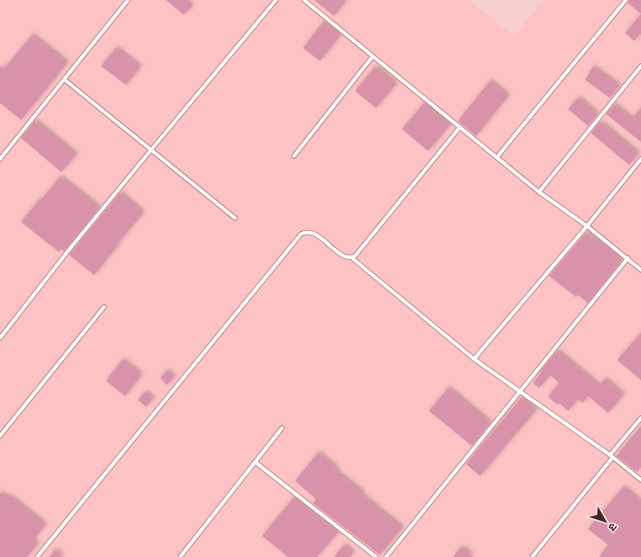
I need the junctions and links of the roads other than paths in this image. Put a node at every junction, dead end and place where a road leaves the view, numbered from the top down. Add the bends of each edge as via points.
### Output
1 (128, 0) edge
2 (276, 0) edge
3 (304, 0) edge
4 (626, 0) edge
5 (373, 56) junction
6 (641, 66) edge
7 (65, 80) junction
8 (460, 127) junction
9 (151, 150) junction
10 (294, 156) dead end
11 (497, 157) junction
12 (0, 159) edge
13 (641, 159) edge
14 (540, 192) junction
15 (235, 218) dead end
16 (587, 226) junction
17 (352, 258) junction
18 (628, 258) junction
19 (641, 270) edge
20 (104, 306) dead end
21 (0, 338) edge
22 (474, 359) junction
23 (520, 393) junction
24 (641, 418) edge
25 (282, 428) dead end
26 (0, 436) edge
27 (612, 456) junction
28 (255, 462) junction
29 (641, 480) edge
30 (37, 557) edge
31 (180, 557) edge
32 (376, 557) edge
33 (386, 557) edge
34 (532, 557) edge

1 - 7 lane
2 - 9 lane
3 - 5 lane
4 - 11 lane
5 - 8 lane
5 - 10 lane
6 - 14 lane
7 - 9 lane
7 - 12 lane
8 - 11 lane
8 - 17 lane via 359,253
9 - 15 lane
9 - 21 lane
11 - 14 lane
13 - 16 lane
14 - 16 lane
16 - 18 lane
16 - 22 lane
17 - 22 lane
17 - 30 lane via 344,256 312,233 301,234
18 - 19 lane
18 - 23 lane
20 - 26 lane
22 - 23 lane
23 - 27 lane
23 - 33 lane
24 - 27 lane
25 - 28 lane
27 - 29 lane
27 - 34 lane
28 - 31 lane
28 - 32 lane

